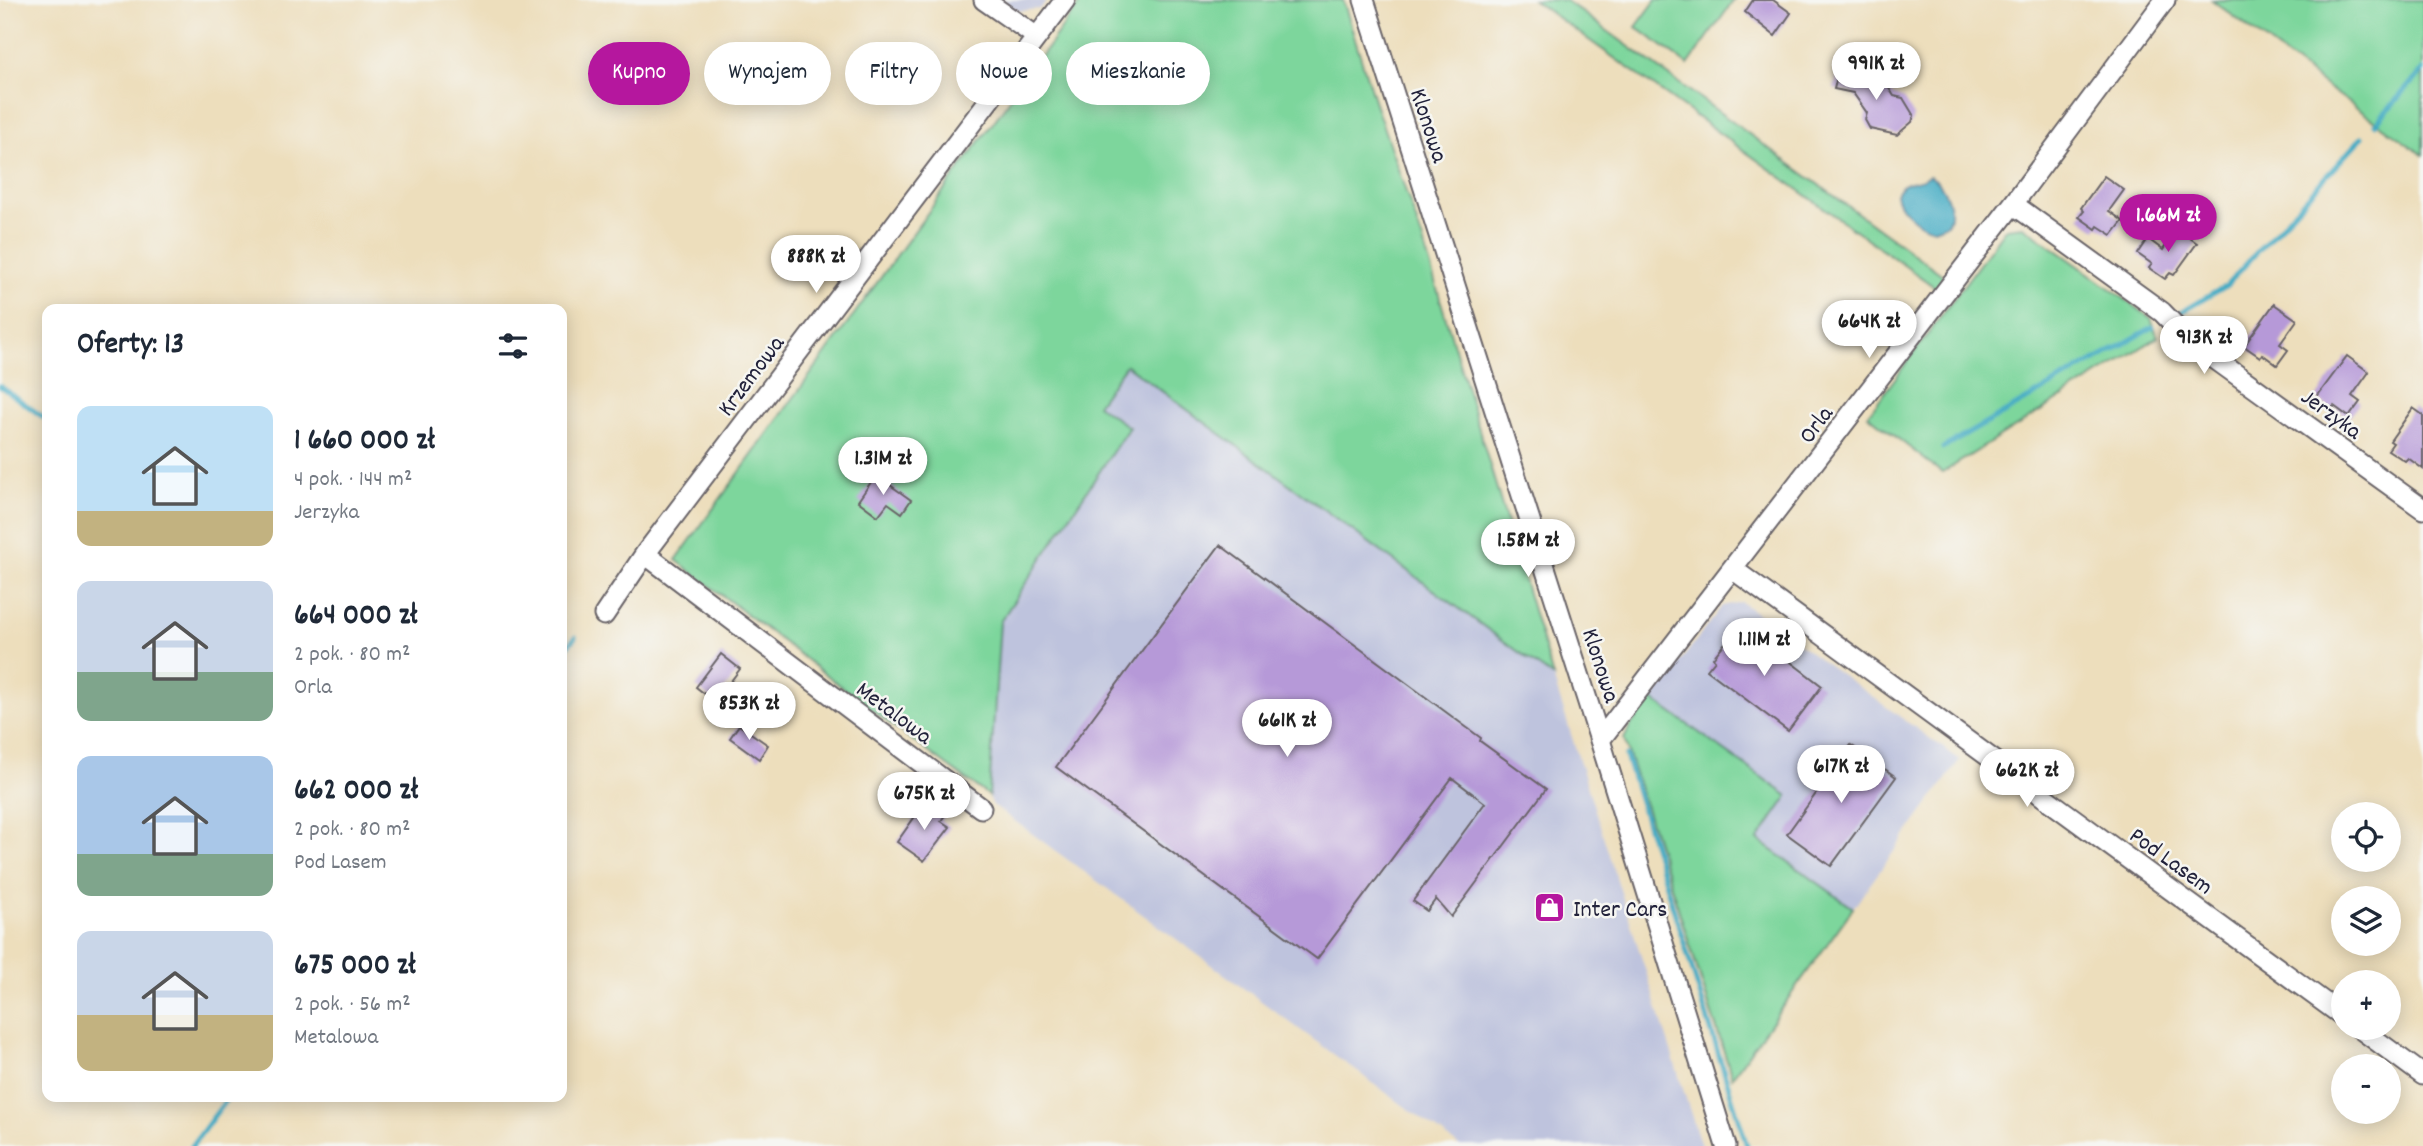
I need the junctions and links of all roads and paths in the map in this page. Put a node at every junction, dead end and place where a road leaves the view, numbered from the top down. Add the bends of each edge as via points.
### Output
1 (984, 0) edge
2 (1065, 0) edge
3 (1364, 0) edge
4 (2165, 0) edge
5 (1037, 37) junction
6 (2013, 204) junction
7 (2423, 509) edge
8 (645, 554) junction
9 (1734, 570) junction
10 (604, 615) dead end
11 (1600, 740) junction
12 (981, 808) dead end
13 (2331, 1007) edge
14 (2376, 1040) edge
15 (2423, 1075) edge
16 (1726, 1146) edge

1 - 5 street
2 - 5 street, Krzemowa
3 - 11 street, Klonowa
4 - 6 street, Orla
5 - 8 street, Krzemowa
6 - 7 street, Jerzyka via 2162,312 2190,341
6 - 9 street, Orla
8 - 10 street, Krzemowa
8 - 12 street, Metalowa
9 - 11 street, Orla
9 - 13 street, Pod Lasem
11 - 16 street, Klonowa
14 - 15 street

